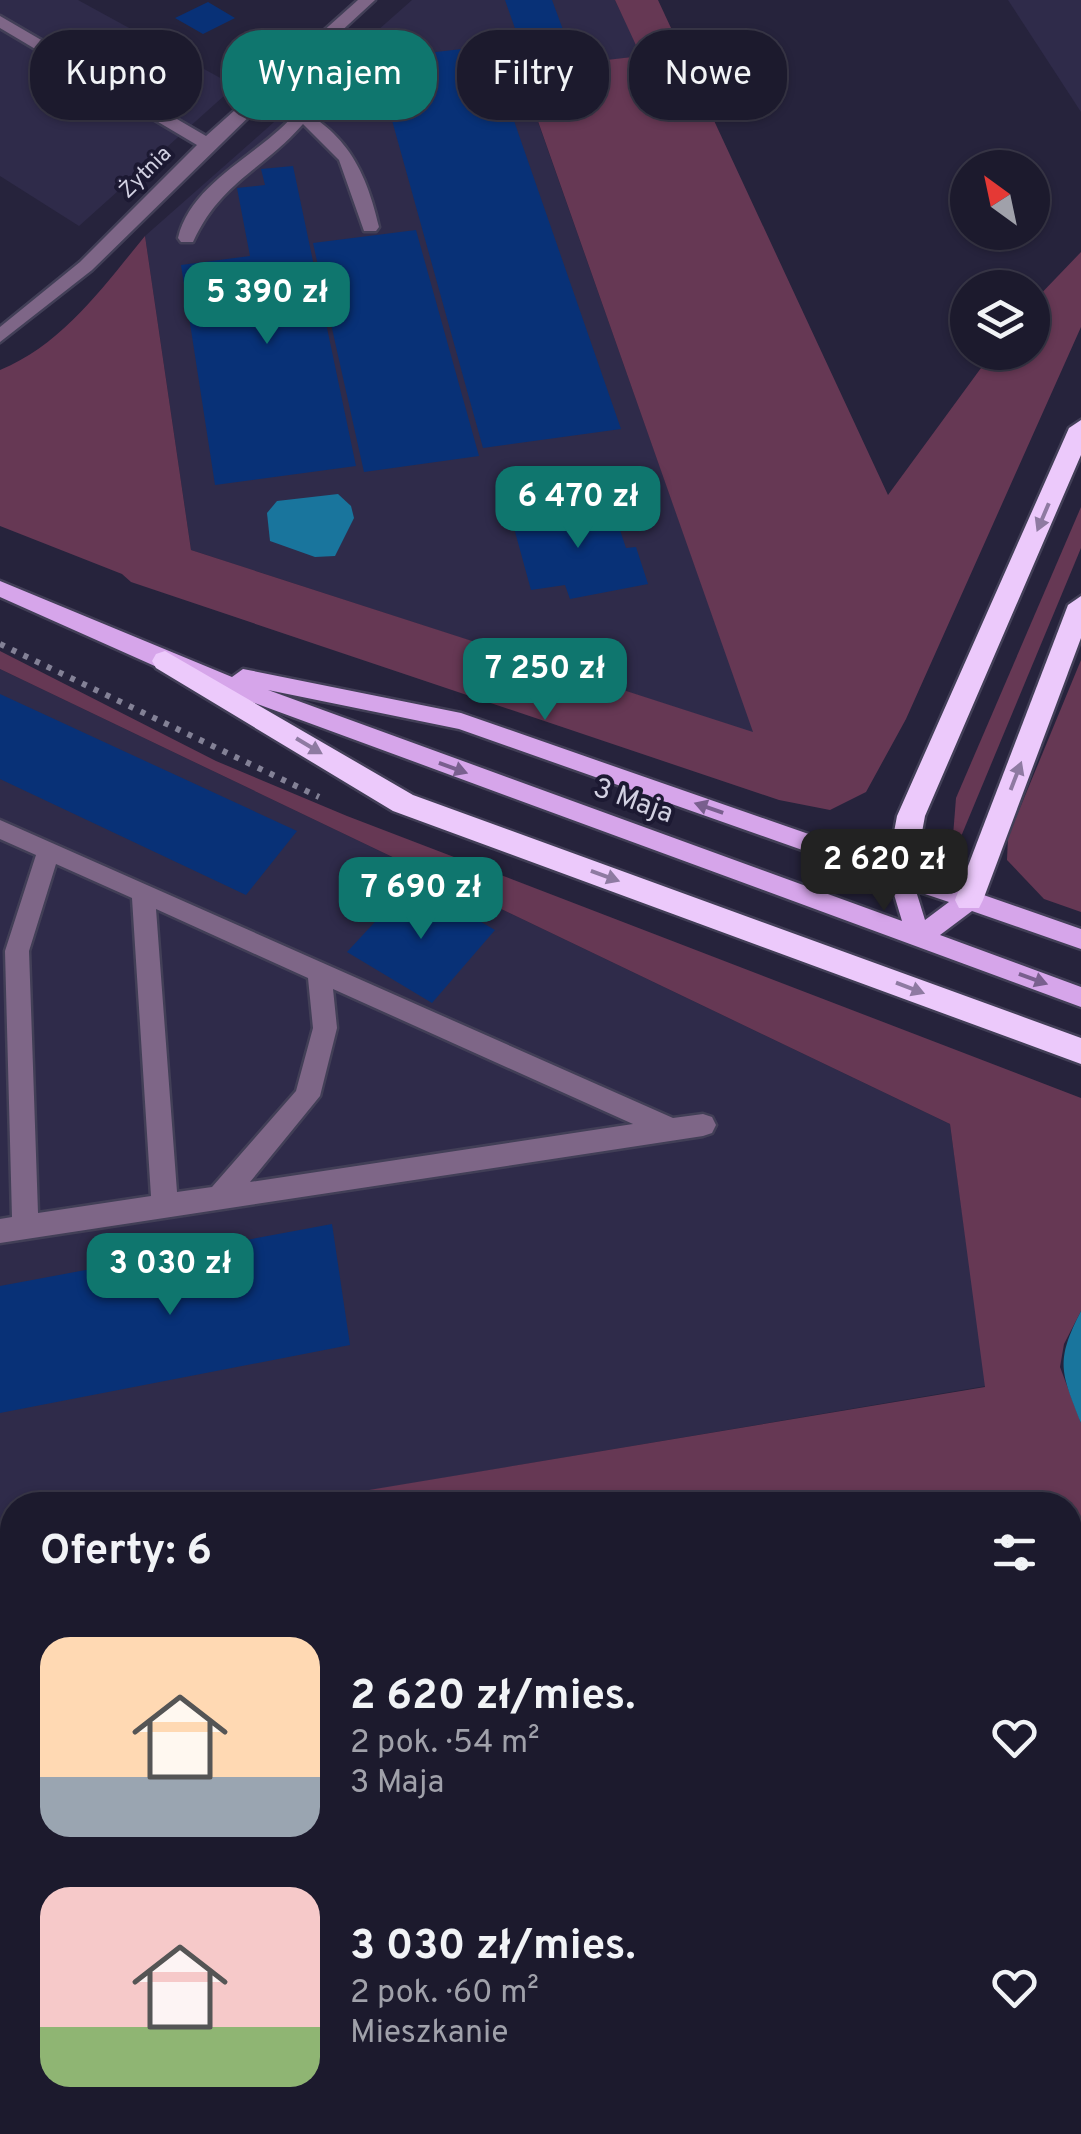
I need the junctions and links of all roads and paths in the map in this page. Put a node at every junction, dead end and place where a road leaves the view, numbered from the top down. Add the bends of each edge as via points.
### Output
1 (368, 0) edge
2 (0, 21) edge
3 (334, 30) edge
4 (232, 120) edge
5 (298, 120) edge
6 (311, 120) edge
7 (206, 144) junction
8 (370, 228) dead end
9 (187, 238) dead end
10 (0, 336) edge
11 (1081, 428) edge
12 (0, 588) edge
13 (1081, 605) edge
14 (164, 661) junction
15 (0, 829) edge
16 (49, 851) junction
17 (900, 874) junction
18 (143, 893) junction
19 (969, 900) junction
20 (918, 938) junction
21 (1081, 939) edge
22 (318, 972) junction
23 (1081, 996) edge
24 (10, 997) edge
25 (1081, 1051) edge
26 (703, 1125) dead end
27 (672, 1130) junction
28 (220, 1198) junction
29 (165, 1206) junction
30 (12, 1228) edge

1 - 3 street, Żytnia
2 - 7 street
4 - 7 street, Żytnia
5 - 9 street via 223,184 190,221
6 - 8 street via 334,138 358,176
7 - 10 street, Żytnia via 86,266
11 -> 17 highway via 911,816
12 - 14 main road, 3 Maja
19 -> 13 highway
17 -> 14 main road, 3 Maja via 461,721
14 -> 20 main road, 3 Maja
14 -> 25 highway via 403,802
15 - 16 street
16 - 18 street
16 - 24 street via 17,951
17 - 19 main road, 3 Maja
17 - 20 main road
18 - 22 street
18 - 29 street
19 - 20 main road
19 - 21 main road, 3 Maja
20 -> 23 main road, 3 Maja
22 - 27 street
22 - 28 street via 325,1028 307,1096
24 - 30 street
26 - 27 street
27 - 28 street
28 - 29 street
29 - 30 street

